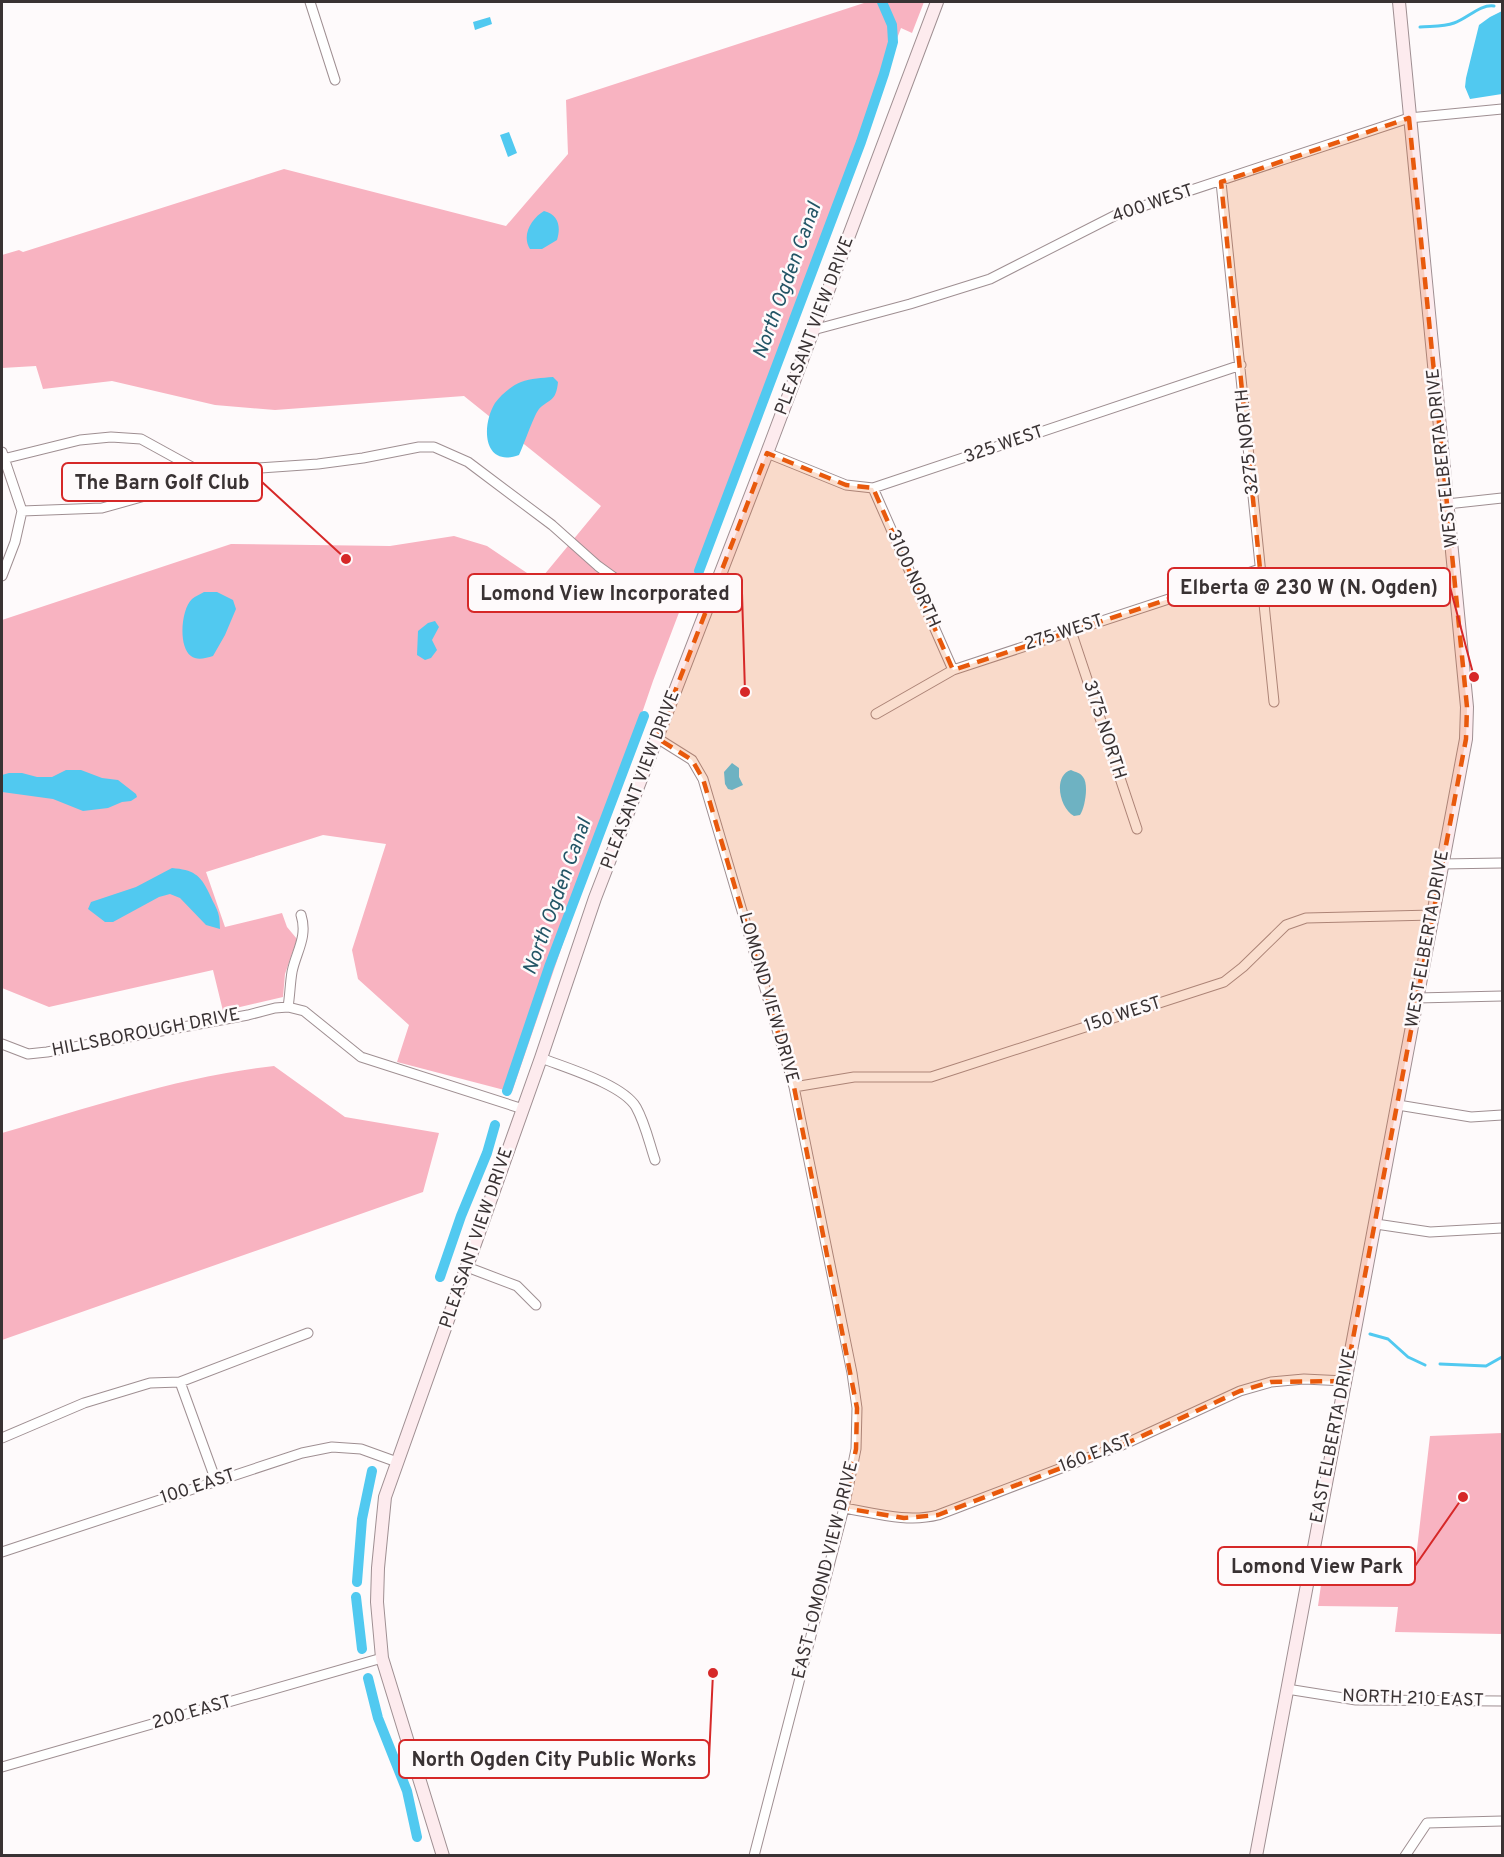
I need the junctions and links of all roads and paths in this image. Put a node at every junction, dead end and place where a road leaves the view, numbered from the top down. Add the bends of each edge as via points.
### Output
1 (310, 2) edge
2 (937, 2) edge
3 (1399, 2) edge
4 (335, 80) dead end
5 (1503, 109) edge
6 (1409, 118) junction
7 (1221, 182) junction
8 (813, 330) junction
9 (1240, 365) junction
10 (767, 453) junction
11 (2, 456) edge
12 (201, 472) junction
13 (873, 488) junction
14 (1503, 498) edge
15 (1447, 504) junction
16 (22, 511) junction
17 (1260, 569) junction
18 (2, 576) edge
19 (710, 599) junction
20 (1071, 631) junction
21 (953, 670) junction
22 (1274, 702) dead end
23 (876, 714) dead end
24 (657, 738) junction
25 (1137, 829) dead end
26 (1442, 864) junction
27 (1503, 864) edge
28 (301, 915) dead end
29 (1433, 915) junction
30 (1503, 996) edge
31 (1418, 998) junction
32 (288, 1007) junction
33 (2, 1047) edge
34 (1407, 1053) joint
35 (541, 1058) junction
36 (794, 1087) junction
37 (1398, 1105) junction
38 (523, 1109) junction
39 (1503, 1115) edge
40 (655, 1160) dead end
41 (1376, 1224) junction
42 (1503, 1228) edge
43 (467, 1267) junction
44 (833, 1281) joint
45 (536, 1305) dead end
46 (308, 1333) dead end
47 (1345, 1381) junction
48 (180, 1382) junction
49 (2, 1438) edge
50 (397, 1462) junction
51 (216, 1481) junction
52 (844, 1508) junction
53 (2, 1552) edge
54 (382, 1658) junction
55 (1287, 1689) junction
56 (1503, 1701) edge
57 (2, 1767) edge
58 (1503, 1821) edge
59 (443, 1856) edge
60 (754, 1856) edge
61 (1256, 1856) edge
62 (1405, 1856) edge

1 - 4 street
2 - 8 street, PLEASANT VIEW DRIVE
3 - 6 street, WEST ELBERTA DRIVE
5 - 6 street, 400 WEST
6 - 7 street, 400 WEST
6 - 15 street, WEST ELBERTA DRIVE
7 - 8 street, 400 WEST via 1116,216 990,279
7 - 9 street, 3275 NORTH
8 - 10 street, PLEASANT VIEW DRIVE
9 - 13 street, 325 WEST
9 - 17 street, 3275 NORTH
10 - 13 street, 325 WEST via 846,485
10 - 19 street, PLEASANT VIEW DRIVE
11 - 12 street via 111,437 141,440
11 - 16 street
12 - 16 street via 184,485 102,508
12 - 19 street via 318,464 434,447 468,462 627,586 677,588
13 - 21 street, 3100 NORTH
14 - 15 street
15 - 26 street, WEST ELBERTA DRIVE via 1467,707 1466,739
16 - 18 street
17 - 20 street, 275 WEST
17 - 22 street, 3275 NORTH
19 - 24 street, PLEASANT VIEW DRIVE
20 - 21 street, 275 WEST
20 - 25 street, 3175 NORTH
21 - 23 street, 275 WEST
24 - 35 street, PLEASANT VIEW DRIVE via 595,898
24 - 36 street, LOMOND VIEW DRIVE via 692,760 703,779
26 - 27 street
26 - 29 street, WEST ELBERTA DRIVE
28 - 32 street via 304,936 293,971
29 - 31 street, WEST ELBERTA DRIVE
29 - 36 street, 150 WEST via 1306,918 1286,925 1243,967 1213,986 931,1077 854,1077
30 - 31 street
31 - 34 street, WEST ELBERTA DRIVE
32 - 33 street, HILLSBOROUGH DRIVE via 47,1052 28,1054
32 - 38 street via 316,1019 361,1058
34 - 37 street, EAST ELBERTA DRIVE
35 - 38 street, PLEASANT VIEW DRIVE
35 - 40 street via 613,1086 634,1105
36 - 44 street, LOMOND VIEW DRIVE
37 - 39 street via 1470,1117
37 - 41 street, EAST ELBERTA DRIVE
38 - 43 street, PLEASANT VIEW DRIVE
41 - 42 street via 1430,1232
41 - 47 street, EAST ELBERTA DRIVE
43 - 45 street via 517,1286
43 - 50 street, PLEASANT VIEW DRIVE
44 - 52 street, EAST LOMOND VIEW DRIVE via 857,1408 856,1449
46 - 48 street
47 - 52 street, 160 EAST via 1271,1382 1240,1391 1127,1443 930,1517 904,1518
47 - 55 street, EAST ELBERTA DRIVE
48 - 49 street via 150,1383 84,1402
48 - 51 street
50 - 51 street, 100 EAST via 361,1449 332,1447
50 - 54 street, PLEASANT VIEW DRIVE via 385,1497 378,1568
51 - 53 street, 100 EAST
52 - 60 street, EAST LOMOND VIEW DRIVE
54 - 57 street, 200 EAST
54 - 59 street, PLEASANT VIEW DRIVE
55 - 56 street, NORTH 210 EAST via 1356,1700
55 - 61 street, EAST ELBERTA DRIVE
58 - 62 street via 1427,1823

